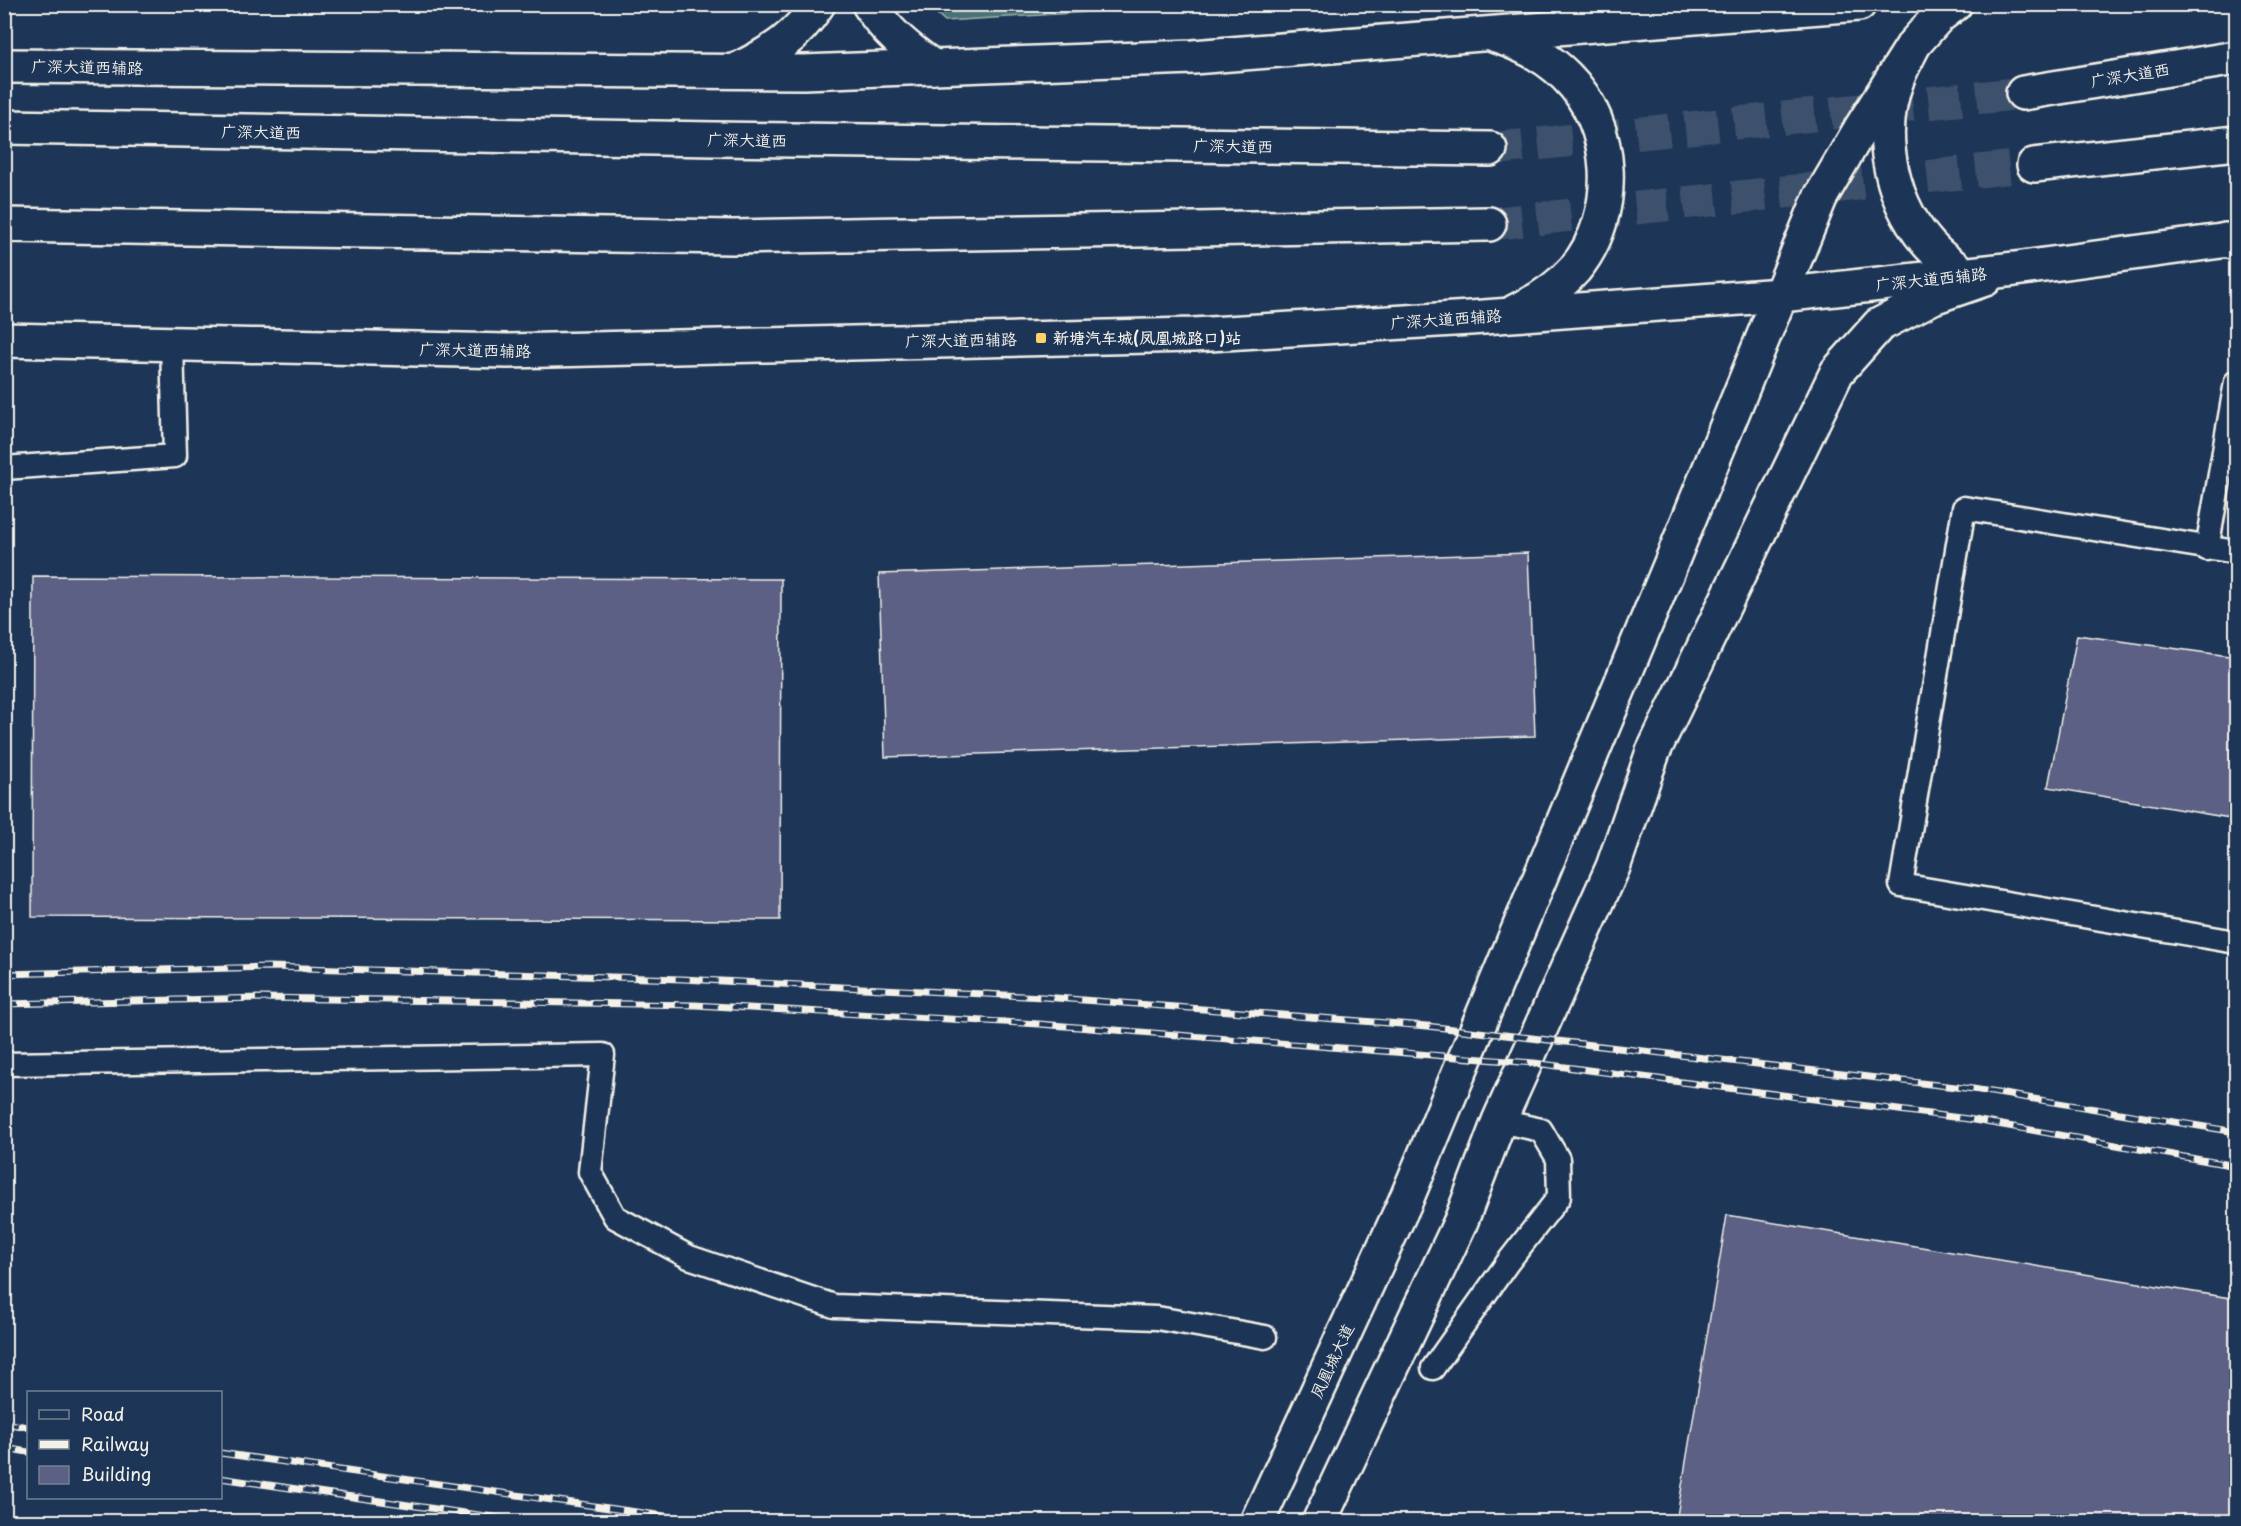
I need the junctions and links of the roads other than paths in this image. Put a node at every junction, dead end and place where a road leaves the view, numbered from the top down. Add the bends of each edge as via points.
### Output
1 (818, 4) edge
2 (869, 4) edge
3 (1859, 4) edge
4 (1954, 4) edge
5 (1488, 34) junction
6 (1914, 44) junction
7 (2236, 58) edge
8 (4, 66) edge
9 (933, 67) junction
10 (735, 71) junction
11 (2023, 93) tunnel mouth
12 (4, 127) edge
13 (2236, 142) edge
14 (1490, 149) tunnel mouth
15 (2034, 165) tunnel mouth
16 (1489, 224) tunnel mouth
17 (4, 225) edge
18 (2233, 241) edge
19 (2015, 269) junction
20 (1964, 275) junction
21 (1781, 295) junction
22 (1506, 315) junction
23 (4, 340) edge
24 (172, 344) junction
25 (2236, 382) edge
26 (4, 468) edge
27 (2207, 549) junction
28 (2236, 552) edge
29 (2236, 942) edge
30 (4, 1064) edge
31 (1499, 1121) junction
32 (1265, 1337) dead end
33 (1433, 1368) dead end
34 (1257, 1521) edge
35 (1319, 1521) edge

1 - 10 main road via 806,22 774,51
2 - 9 main road via 901,44
3 - 5 main road, 广深大道西辅路
4 - 6 main road
5 - 9 main road, 广深大道西辅路 via 1193,57
5 - 22 main road via 1535,52 1567,77 1594,119 1605,158 1606,188 1601,217 1576,268 1556,288
6 - 20 main road via 1897,78 1889,114 1888,151 1894,179 1912,222 1935,251
6 - 21 main road, 凤凰城大道 via 1820,198
7 - 11 main road, 广深大道西
8 - 10 main road, 广深大道西辅路
9 - 10 main road, 广深大道西辅路
12 - 14 main road, 广深大道西
13 - 15 main road
16 - 17 main road via 733,237
18 - 19 main road, 广深大道西辅路
19 - 20 main road, 广深大道西辅路
19 - 31 main road via 1933,297 1879,326 1837,372 1653,752 1613,867
20 - 21 main road, 广深大道西辅路
21 - 22 main road, 广深大道西辅路
21 - 34 main road, 凤凰城大道, bridge via 1406,1200
22 - 24 main road, 广深大道西辅路 via 1193,335 508,351
23 - 24 main road, 广深大道西辅路
24 - 26 lane via 175,456
25 - 27 lane
27 - 28 lane
27 - 29 lane via 1964,508 1901,885
30 - 32 lane via 603,1055 590,1172 615,1217 689,1257 834,1306 1157,1318
31 - 33 lane via 1540,1130 1558,1159 1559,1197
31 - 35 main road, bridge via 1461,1221

